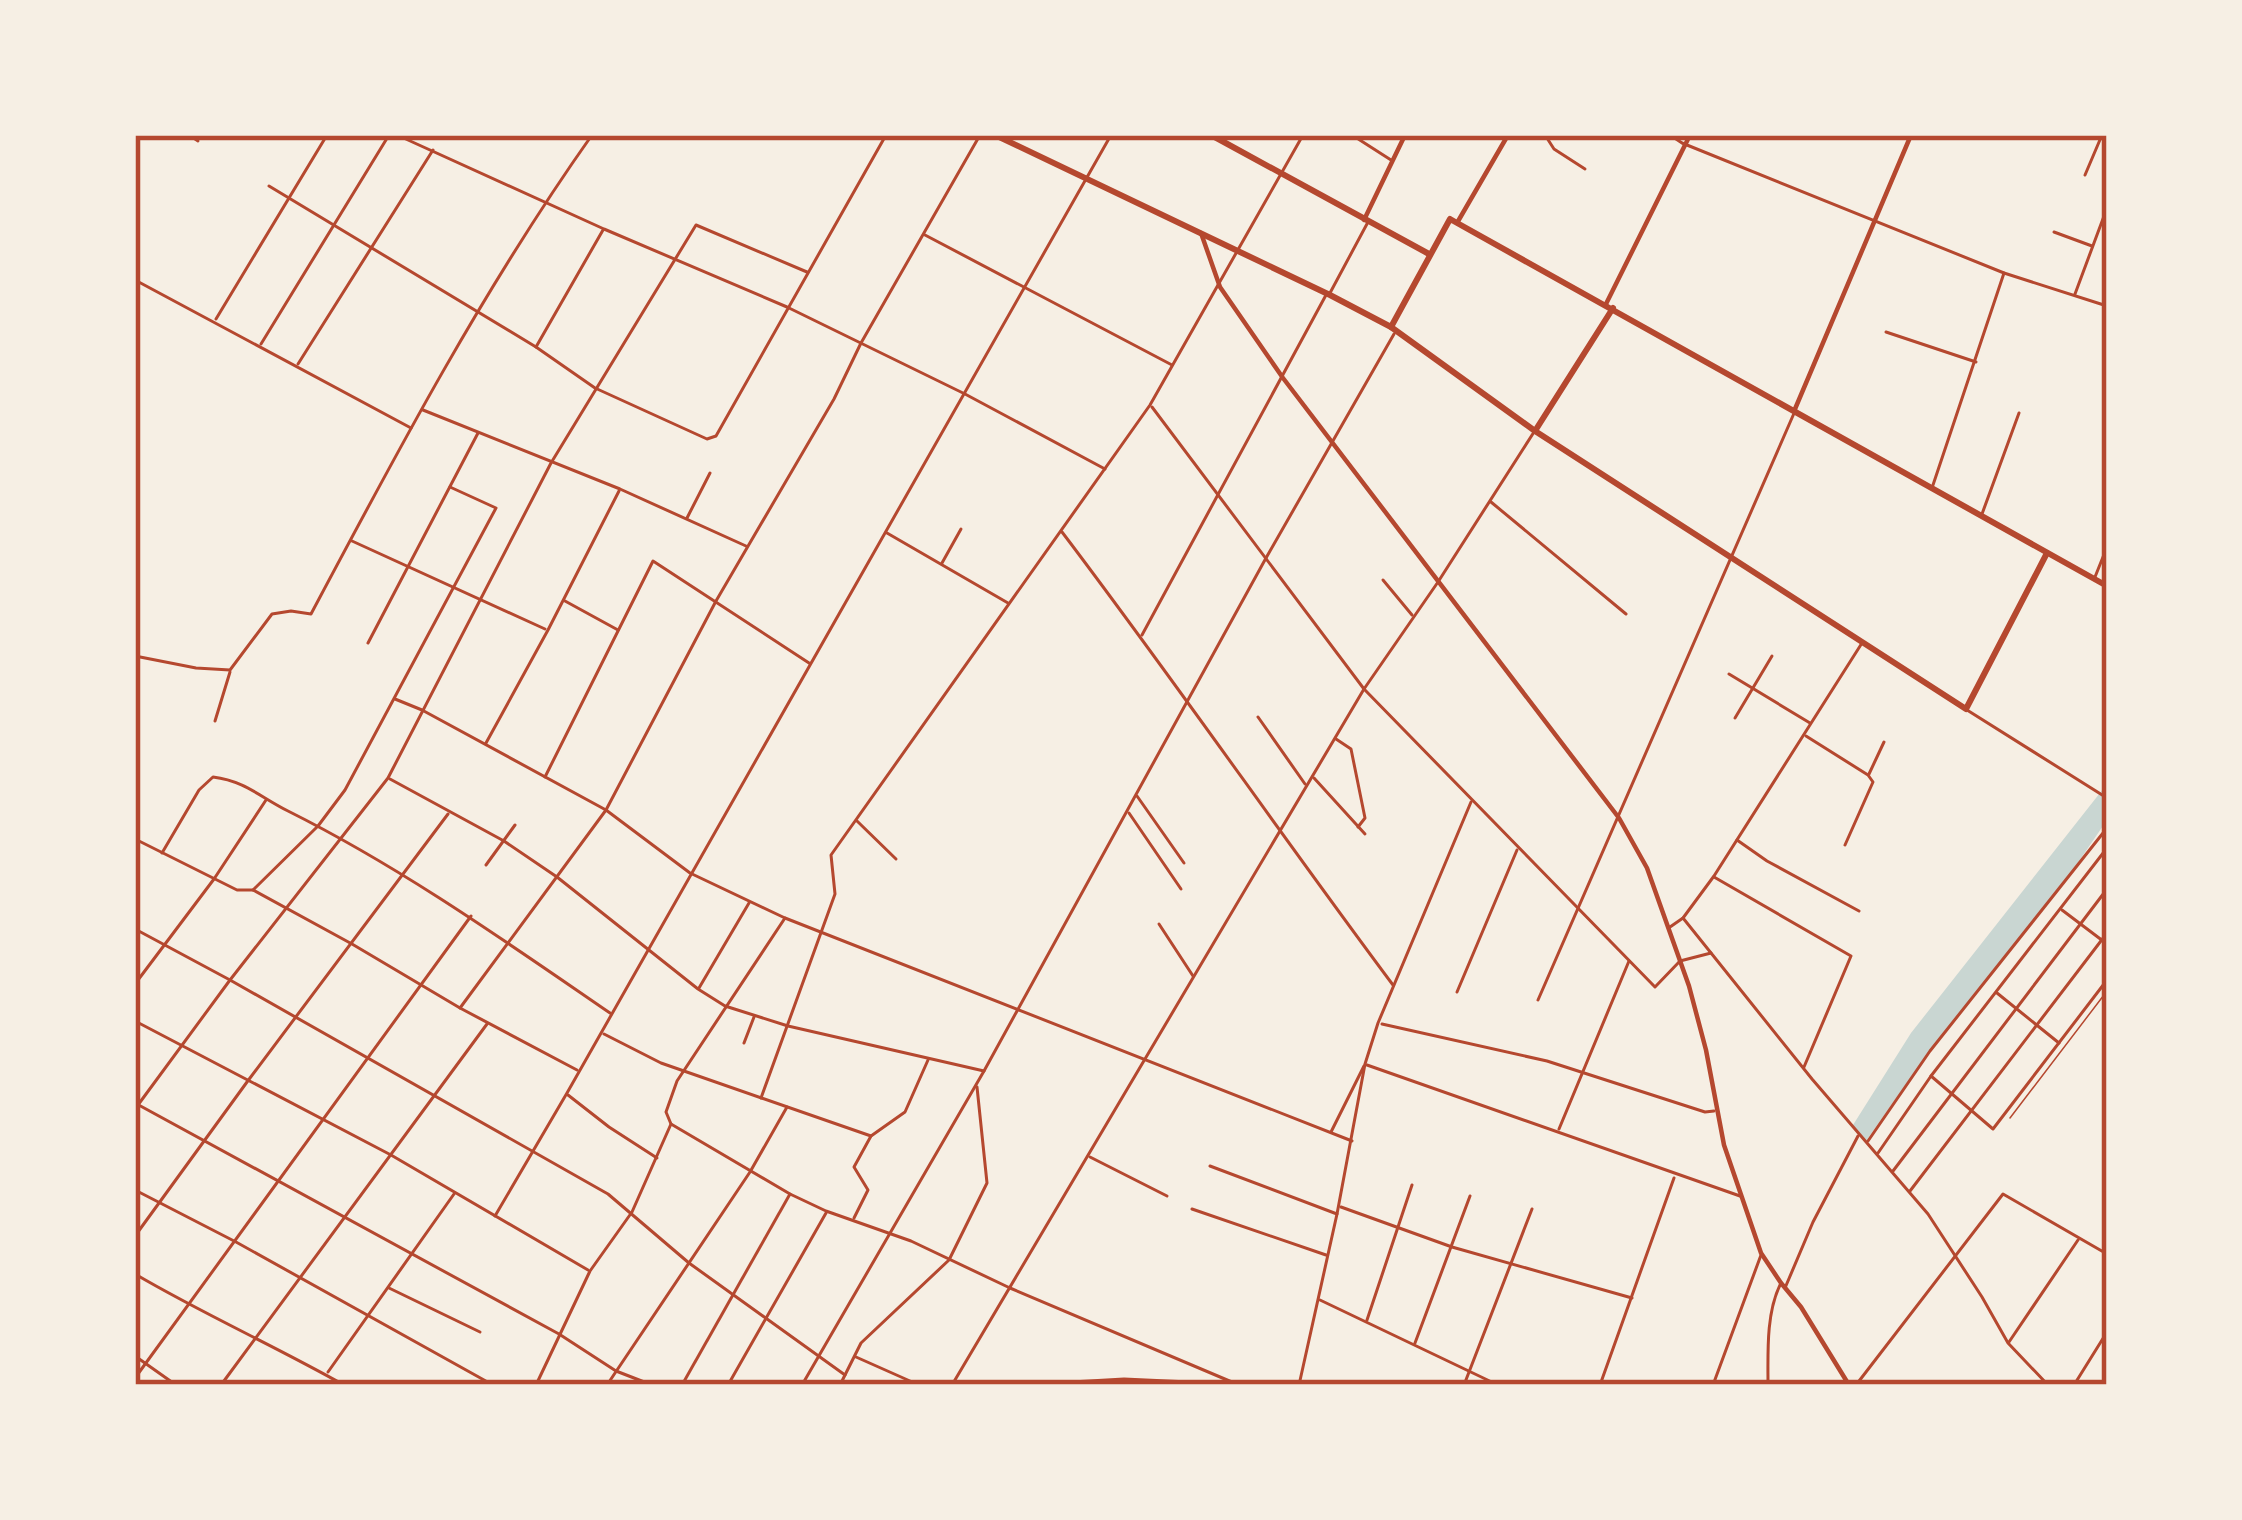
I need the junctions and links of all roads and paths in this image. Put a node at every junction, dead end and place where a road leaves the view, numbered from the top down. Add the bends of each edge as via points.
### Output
1 (189, 135) edge
2 (327, 135) edge
3 (389, 135) edge
4 (397, 135) edge
5 (592, 135) edge
6 (886, 135) edge
7 (980, 135) edge
8 (994, 135) edge
9 (1111, 135) edge
10 (1211, 135) edge
11 (1303, 135) edge
12 (1352, 135) edge
13 (1405, 135) edge
14 (1508, 135) edge
15 (1545, 135) edge
16 (1670, 135) edge
17 (1690, 135) edge
18 (1911, 135) edge
19 (2102, 135) edge
20 (198, 141) dead end
21 (1686, 144) junction
22 (433, 150) junction
23 (1392, 161) junction
24 (1586, 169) dead end
25 (1281, 174) junction
26 (2085, 176) dead end
27 (1087, 179) junction
28 (269, 186) dead end
29 (289, 197) junction
30 (545, 202) junction
31 (2107, 208) edge
32 (1366, 221) junction
33 (1454, 221) junction
34 (1874, 222) junction
35 (333, 224) junction
36 (604, 229) junction
37 (2054, 232) dead end
38 (1201, 233) junction
39 (924, 234) junction
40 (2097, 234) junction
41 (2107, 238) edge
42 (2092, 246) junction
43 (372, 248) junction
44 (1239, 252) junction
45 (1429, 254) junction
46 (675, 259) junction
47 (807, 272) junction
48 (2004, 273) junction
49 (135, 280) edge
50 (1220, 287) junction
51 (1024, 289) junction
52 (1328, 294) junction
53 (2075, 296) junction
54 (1609, 306) junction
55 (2107, 306) edge
56 (787, 307) junction
57 (478, 311) junction
58 (215, 320) junction
59 (1393, 330) junction
60 (1886, 332) dead end
61 (861, 343) junction
62 (260, 345) junction
63 (536, 347) junction
64 (1976, 362) junction
65 (297, 365) junction
66 (1174, 366) junction
67 (1282, 378) junction
68 (595, 388) junction
69 (964, 394) junction
70 (1150, 405) junction
71 (422, 409) junction
72 (1796, 410) junction
73 (2019, 413) dead end
74 (412, 429) junction
75 (1534, 430) junction
76 (478, 433) junction
77 (1333, 441) junction
78 (551, 463) junction
79 (1105, 469) junction
80 (710, 473) dead end
81 (450, 487) junction
82 (1932, 487) junction
83 (620, 489) junction
84 (1220, 496) junction
85 (1490, 501) junction
86 (1982, 516) junction
87 (686, 520) junction
88 (962, 529) dead end
89 (1061, 531) junction
90 (887, 533) junction
91 (350, 540) junction
92 (747, 547) junction
93 (2107, 547) edge
94 (2048, 553) junction
95 (1732, 556) junction
96 (1266, 558) junction
97 (942, 565) junction
98 (410, 566) junction
99 (2094, 579) junction
100 (1383, 580) dead end
101 (1438, 582) junction
102 (456, 586) junction
103 (2107, 586) edge
104 (482, 598) junction
105 (564, 600) junction
106 (716, 601) junction
107 (1009, 604) junction
108 (1626, 614) dead end
109 (1414, 617) junction
110 (548, 630) junction
111 (619, 630) junction
112 (1141, 637) junction
113 (1863, 640) junction
114 (368, 643) dead end
115 (135, 656) edge
116 (1772, 656) dead end
117 (811, 664) junction
118 (230, 670) junction
119 (1729, 674) dead end
120 (1753, 688) junction
121 (1364, 689) junction
122 (395, 699) junction
123 (1187, 703) junction
124 (1966, 709) junction
125 (422, 710) junction
126 (1258, 717) dead end
127 (1735, 718) dead end
128 (214, 721) dead end
129 (1811, 724) junction
130 (1804, 735) junction
131 (1336, 738) junction
132 (1883, 742) dead end
133 (485, 745) junction
134 (1868, 776) junction
135 (545, 777) junction
136 (1312, 777) junction
137 (388, 778) junction
138 (1307, 786) junction
139 (1137, 795) junction
140 (2107, 798) edge
141 (266, 800) junction
142 (1472, 800) junction
143 (606, 810) junction
144 (449, 812) junction
145 (1127, 812) junction
146 (1619, 818) junction
147 (856, 820) junction
148 (515, 825) dead end
149 (318, 826) junction
150 (1358, 827) junction
151 (2107, 828) edge
152 (1280, 832) junction
153 (1365, 835) dead end
154 (135, 839) edge
155 (342, 839) junction
156 (1737, 840) junction
157 (504, 841) junction
158 (1845, 845) dead end
159 (1518, 847) junction
160 (2107, 848) edge
161 (162, 853) junction
162 (896, 859) dead end
163 (1184, 863) dead end
164 (486, 866) dead end
165 (690, 873) junction
166 (404, 874) junction
167 (1714, 876) junction
168 (556, 878) junction
169 (214, 879) junction
170 (1181, 889) dead end
171 (2107, 889) edge
172 (253, 890) junction
173 (750, 901) junction
174 (1579, 909) junction
175 (2060, 909) junction
176 (285, 910) junction
177 (1858, 911) dead end
178 (471, 916) junction
179 (785, 917) junction
180 (1683, 918) junction
181 (1159, 924) dead end
182 (2080, 924) junction
183 (1668, 928) junction
184 (135, 929) edge
185 (819, 931) junction
186 (2107, 933) edge
187 (508, 942) junction
188 (2104, 942) edge
189 (352, 944) junction
190 (166, 945) junction
191 (647, 950) junction
192 (1711, 953) junction
193 (1629, 961) junction
194 (1680, 961) junction
195 (1194, 977) junction
196 (230, 980) junction
197 (2107, 980) edge
198 (135, 984) edge
199 (421, 985) junction
200 (1394, 986) junction
201 (698, 989) junction
202 (2107, 991) edge
203 (1457, 992) dead end
204 (1996, 992) junction
205 (1538, 1000) dead end
206 (725, 1006) junction
207 (460, 1007) junction
208 (1019, 1008) junction
209 (2016, 1010) junction
210 (611, 1014) junction
211 (754, 1016) junction
212 (296, 1018) junction
213 (135, 1021) edge
214 (488, 1023) junction
215 (1378, 1023) junction
216 (2036, 1025) junction
217 (788, 1026) junction
218 (601, 1032) junction
219 (2059, 1042) junction
220 (744, 1043) dead end
221 (181, 1045) junction
222 (929, 1058) junction
223 (369, 1059) junction
224 (1146, 1060) junction
225 (1365, 1064) junction
226 (1804, 1068) junction
227 (579, 1071) junction
228 (683, 1071) junction
229 (984, 1071) junction
230 (1583, 1073) junction
231 (1931, 1076) junction
232 (247, 1082) junction
233 (977, 1085) junction
234 (1951, 1093) junction
235 (567, 1094) junction
236 (434, 1096) junction
237 (761, 1098) junction
238 (136, 1105) edge
239 (787, 1107) junction
240 (1970, 1110) junction
241 (1716, 1111) junction
242 (2010, 1118) dead end
243 (324, 1121) junction
244 (671, 1124) junction
245 (1558, 1131) junction
246 (1330, 1133) junction
247 (1859, 1134) junction
248 (871, 1136) junction
249 (203, 1141) junction
250 (1352, 1141) junction
251 (1867, 1143) junction
252 (532, 1152) junction
253 (391, 1155) junction
254 (1877, 1155) junction
255 (1088, 1156) junction
256 (657, 1158) junction
257 (1210, 1166) dead end
258 (749, 1172) junction
259 (1892, 1172) junction
260 (1675, 1174) junction
261 (280, 1182) junction
262 (1412, 1186) dead end
263 (135, 1190) edge
264 (455, 1192) junction
265 (1909, 1192) junction
266 (790, 1194) junction
267 (1168, 1196) dead end
268 (1469, 1196) dead end
269 (1740, 1196) junction
270 (160, 1202) junction
271 (1339, 1206) junction
272 (1192, 1209) dead end
273 (1532, 1209) dead end
274 (826, 1211) junction
275 (632, 1212) junction
276 (1337, 1214) junction
277 (495, 1216) junction
278 (345, 1218) junction
279 (854, 1220) junction
280 (1399, 1227) junction
281 (891, 1234) junction
282 (135, 1236) edge
283 (2079, 1238) junction
284 (236, 1242) junction
285 (1452, 1246) junction
286 (410, 1253) junction
287 (1761, 1253) junction
288 (1955, 1254) junction
289 (2107, 1254) edge
290 (1328, 1256) junction
291 (950, 1260) junction
292 (689, 1263) junction
293 (1511, 1263) junction
294 (590, 1270) junction
295 (135, 1274) edge
296 (301, 1277) junction
297 (1783, 1286) junction
298 (387, 1287) junction
299 (1010, 1288) junction
300 (733, 1294) junction
301 (1632, 1298) junction
302 (1318, 1299) junction
303 (188, 1305) junction
304 (369, 1315) junction
305 (765, 1318) junction
306 (1366, 1322) junction
307 (480, 1332) dead end
308 (2107, 1332) edge
309 (559, 1334) junction
310 (256, 1336) junction
311 (2008, 1343) junction
312 (1414, 1345) junction
313 (135, 1356) edge
314 (854, 1356) junction
315 (818, 1357) junction
316 (145, 1364) junction
317 (616, 1371) junction
318 (1470, 1371) junction
319 (326, 1375) junction
320 (1213, 1375) junction
321 (845, 1376) junction
322 (135, 1378) edge
323 (1124, 1382) edge
324 (223, 1383) edge
325 (1088, 1383) edge
326 (232, 1384) edge
327 (1211, 1384) edge
328 (176, 1385) edge
329 (344, 1385) edge
330 (493, 1385) edge
331 (536, 1385) edge
332 (607, 1385) edge
333 (652, 1385) edge
334 (682, 1385) edge
335 (728, 1385) edge
336 (802, 1385) edge
337 (840, 1385) edge
338 (919, 1385) edge
339 (952, 1385) edge
340 (1019, 1385) edge
341 (1239, 1385) edge
342 (1299, 1385) edge
343 (1464, 1385) edge
344 (1498, 1385) edge
345 (1600, 1385) edge
346 (1713, 1385) edge
347 (1768, 1385) edge
348 (1852, 1385) edge
349 (2048, 1385) edge
350 (2074, 1385) edge

1 - 20 street
2 - 29 street
3 - 35 street
4 - 22 street
5 - 30 street
6 - 47 street
7 - 39 street
8 - 27 main road
9 - 27 street
10 - 25 main road
11 - 25 street
12 - 23 street
13 - 23 street
14 - 33 street
15 - 24 street
16 - 21 street
17 - 21 street
18 - 34 street
19 - 26 street
21 - 34 street
21 - 54 street
22 - 30 street
22 - 43 street
23 - 32 street
25 - 32 main road
25 - 44 street
27 - 38 main road
27 - 51 street
28 - 29 street
29 - 35 street
29 - 58 street
30 - 36 street
30 - 57 street
31 - 40 street
32 - 45 main road
32 - 52 street
33 - 45 main road
33 - 54 main road
34 - 48 street
34 - 72 street
35 - 43 street
35 - 62 street
36 - 46 street
36 - 63 street
37 - 42 street
38 - 44 main road
38 - 50 street
39 - 51 street
39 - 61 street
40 - 41 street
40 - 42 street
42 - 53 street
43 - 57 street
43 - 65 street
44 - 50 street
44 - 52 main road
45 - 59 main road
46 - 47 street via 696,225
46 - 56 street
46 - 68 street
47 - 56 street
48 - 53 street
48 - 64 street
49 - 58 street
50 - 66 street
50 - 67 street
51 - 66 street
51 - 69 street
52 - 59 main road
52 - 67 street
53 - 55 street
54 - 72 main road
54 - 75 main road
56 - 61 street
56 - 68 street via 712,439
57 - 63 street
57 - 71 street
58 - 62 street
59 - 75 main road
59 - 77 street
60 - 64 street
61 - 69 street
61 - 92 street
62 - 65 street
63 - 68 street
64 - 82 street
65 - 74 street
66 - 70 street
67 - 77 street
67 - 84 street
68 - 78 street
69 - 79 street
69 - 90 street
70 - 79 street
70 - 84 street
71 - 74 street
71 - 76 street
72 - 82 main road
72 - 95 street
73 - 86 street
74 - 91 street
75 - 85 street
75 - 95 main road
76 - 78 street
76 - 81 street
77 - 96 street
77 - 101 street
78 - 83 street
78 - 104 street
79 - 89 street
80 - 87 street
81 - 98 street
81 - 102 street via 496,508
82 - 86 main road
83 - 87 street
83 - 105 street
84 - 96 street
84 - 112 street
85 - 101 street
85 - 108 street
86 - 94 main road
87 - 92 street
88 - 97 street
89 - 107 street
89 - 112 street
90 - 97 street
90 - 117 street
91 - 98 street
91 - 118 street via 311,614 272,614
92 - 106 street
93 - 99 street
94 - 99 main road
94 - 124 main road
95 - 113 main road
95 - 146 street
96 - 121 street
96 - 123 street
97 - 107 street
98 - 102 street
98 - 114 street
99 - 103 main road
100 - 109 street
101 - 109 street
101 - 146 street
102 - 104 street
102 - 122 street
104 - 110 street
104 - 125 street
105 - 110 street
105 - 111 street
106 - 111 street via 653,561
106 - 117 street
106 - 143 street
107 - 147 street
109 - 121 street
110 - 133 street
111 - 135 street
112 - 123 street
113 - 124 main road
113 - 129 street
115 - 118 street
116 - 120 street
117 - 165 street
118 - 128 street
119 - 120 street
120 - 127 street
120 - 129 street
121 - 131 street
121 - 142 street
122 - 125 street
122 - 149 street
123 - 139 street
123 - 152 street
124 - 140 street
125 - 133 street
125 - 137 street
126 - 138 street
129 - 130 street
130 - 134 street
130 - 156 street
131 - 136 street
131 - 150 street via 1351,749 1365,818
132 - 134 street
133 - 135 street
134 - 158 street via 1873,782
135 - 143 street
136 - 138 street
136 - 150 street
137 - 144 street
137 - 155 street
138 - 152 street
139 - 145 street
139 - 163 street
141 - 149 street
141 - 161 street via 236,780 213,777
141 - 169 street
142 - 159 street
142 - 200 street
143 - 165 street
143 - 168 street
144 - 157 street
144 - 166 street
145 - 170 street
145 - 208 street
146 - 174 street
146 - 183 street
147 - 162 street
147 - 185 street via 831,855 836,887
148 - 157 street
149 - 155 street
149 - 172 street
150 - 153 street
151 - 251 street
152 - 195 street
152 - 200 street
154 - 161 street
155 - 166 street
155 - 176 street
156 - 167 street
156 - 177 street
157 - 164 street
157 - 168 street
159 - 174 street
159 - 203 street
160 - 175 street
161 - 169 street
165 - 173 street
165 - 191 street
166 - 178 street
166 - 189 street
167 - 180 street
167 - 226 street via 1851,956
168 - 187 street
168 - 191 street
169 - 172 street
169 - 190 street
171 - 182 street
172 - 176 street
173 - 179 street
173 - 201 street
174 - 193 street
174 - 205 street
175 - 182 street
175 - 204 street
176 - 189 street
176 - 196 street
178 - 187 street
178 - 199 street
179 - 185 street
179 - 206 street
180 - 183 street
180 - 192 street
181 - 195 street
182 - 188 street
182 - 209 street
183 - 194 street
184 - 190 street
185 - 208 street
185 - 217 street
186 - 188 street
187 - 207 street
187 - 210 street
188 - 216 street
189 - 199 street
189 - 212 street
190 - 196 street
190 - 198 street
191 - 201 street
191 - 210 street
192 - 194 street
192 - 226 street
193 - 194 street via 1656,987
193 - 230 street
194 - 241 street
195 - 224 street
196 - 212 street
196 - 221 street
197 - 219 street
199 - 207 street
199 - 223 street
200 - 215 street
201 - 206 street
202 - 242 lane
204 - 209 street
204 - 231 street
206 - 211 street
206 - 228 street
207 - 214 street
208 - 224 street
208 - 229 street
209 - 216 street
209 - 234 street
210 - 218 street
211 - 217 street
211 - 220 street
212 - 223 street
212 - 232 street
213 - 221 street
214 - 227 street
214 - 236 street
215 - 225 street
215 - 230 street
216 - 219 street
216 - 240 street
217 - 222 street
217 - 237 street
218 - 227 street
218 - 228 street
219 - 240 street via 1993,1129
221 - 232 street
221 - 238 street
222 - 229 street
222 - 248 street via 905,1112
223 - 236 street
223 - 243 street
224 - 246 street
224 - 255 street
225 - 245 street
225 - 246 street
225 - 250 street
226 - 247 street
227 - 235 street
228 - 237 street
228 - 244 street via 666,1112
229 - 233 street
230 - 241 street
230 - 245 street
231 - 234 street
231 - 254 street
232 - 243 street
232 - 249 street
233 - 281 street
233 - 291 street via 987,1183
234 - 240 street
234 - 259 street
235 - 252 street
235 - 256 street
236 - 252 street
236 - 253 street
237 - 239 street
238 - 249 street
239 - 248 street
239 - 258 street
240 - 265 street
241 - 269 street
243 - 253 street
243 - 261 street
244 - 256 street
244 - 258 street
245 - 260 street
246 - 250 street
247 - 251 street
247 - 297 street
248 - 279 street via 854,1167 868,1190
249 - 261 street
249 - 270 street
250 - 271 street
251 - 254 street
252 - 275 street
252 - 277 street
253 - 264 street
253 - 278 street
254 - 259 street
255 - 267 street
255 - 299 street
256 - 275 street
257 - 276 street
258 - 266 street
258 - 292 street
259 - 265 street
260 - 269 street
260 - 301 street
261 - 278 street
261 - 284 street
262 - 280 street
263 - 270 street
264 - 277 street
264 - 286 street
265 - 288 street
266 - 274 street
266 - 300 street
268 - 285 street
269 - 287 street
270 - 282 street
270 - 284 street
271 - 276 street
271 - 280 street
272 - 290 street
273 - 293 street
274 - 279 street
274 - 305 street
275 - 292 street
275 - 294 street
276 - 290 street
277 - 294 street
278 - 286 street
278 - 296 street
279 - 281 street
280 - 285 street
280 - 306 street
281 - 291 street
281 - 315 street
283 - 288 street via 2002,1194
283 - 289 street
283 - 311 street
284 - 296 street
284 - 303 street
285 - 293 street
285 - 312 street
286 - 298 street
286 - 309 street
287 - 297 street
287 - 346 street
288 - 311 street
288 - 348 street
290 - 302 street
291 - 299 street
291 - 314 street
292 - 300 street
292 - 317 street
293 - 301 street
293 - 318 street
294 - 309 street
295 - 303 street
296 - 304 street
296 - 310 street
297 - 347 street via 1770,1325
297 - 348 street
298 - 304 street
298 - 307 street
299 - 320 street
299 - 339 street
300 - 305 street
300 - 334 street
301 - 345 street
302 - 306 street
302 - 342 street
303 - 310 street
303 - 316 street
304 - 319 street
304 - 330 street
305 - 315 street
305 - 335 street
306 - 312 street
308 - 350 street
309 - 317 street
309 - 331 street
310 - 319 street
310 - 324 street
311 - 349 street
312 - 318 street
313 - 316 street
314 - 321 street
314 - 338 street
315 - 321 street
315 - 336 street
316 - 322 street
316 - 328 street
317 - 332 street
317 - 333 street
318 - 343 street
318 - 344 street
319 - 329 street
320 - 327 street
320 - 341 street
321 - 337 street
323 - 325 street
323 - 327 street
324 - 326 street
325 - 340 street

